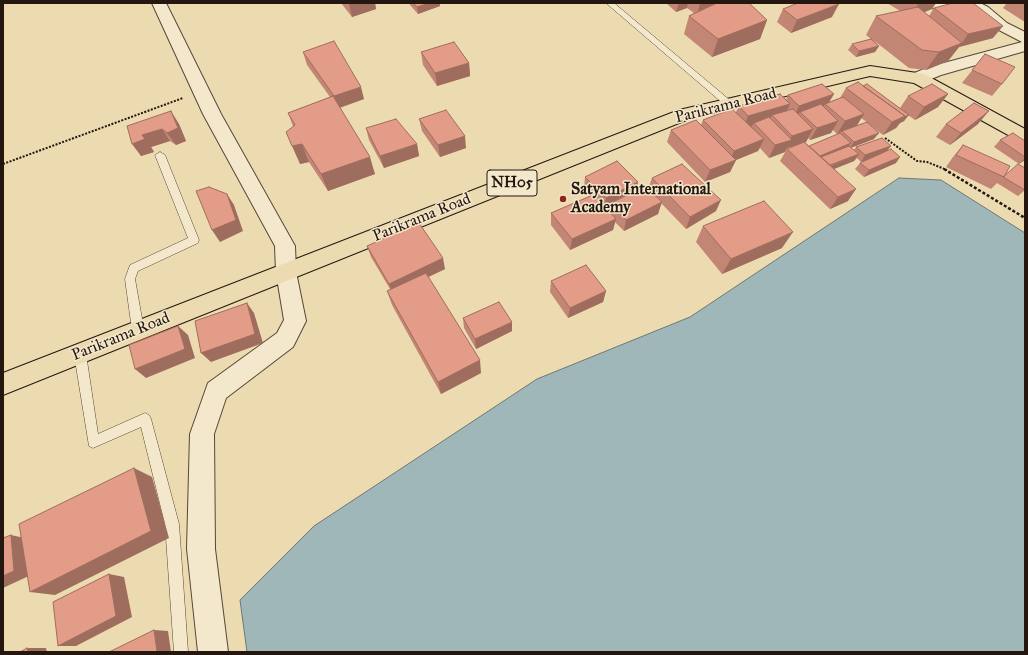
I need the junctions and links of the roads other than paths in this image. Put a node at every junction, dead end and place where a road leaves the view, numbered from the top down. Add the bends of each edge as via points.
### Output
1 (159, 3) edge
2 (610, 3) edge
3 (929, 3) edge
4 (958, 3) edge
5 (968, 3) edge
6 (1025, 38) edge
7 (1025, 46) edge
8 (918, 78) junction
9 (729, 104) junction
10 (1025, 138) edge
11 (160, 155) dead end
12 (286, 272) junction
13 (138, 330) junction
14 (80, 354) junction
15 (3, 384) edge
16 (181, 652) edge
17 (213, 652) edge

1 - 12 street via 216,121 285,246
2 - 9 lane
3 - 4 street
5 - 6 street
7 - 8 street
8 - 9 main road, Parikrama Road / NH05 via 870,71
8 - 10 main road, Parikrama Road / NH05
9 - 12 main road, Parikrama Road / NH05 via 685,114
11 - 13 lane via 194,240 134,268 130,279
12 - 13 main road, Parikrama Road / NH05
12 - 17 street via 294,321 285,340 216,391 202,434 201,549
13 - 14 main road, Parikrama Road / NH05
14 - 15 main road, Parikrama Road / NH05
14 - 16 lane via 93,442 145,419 172,524

